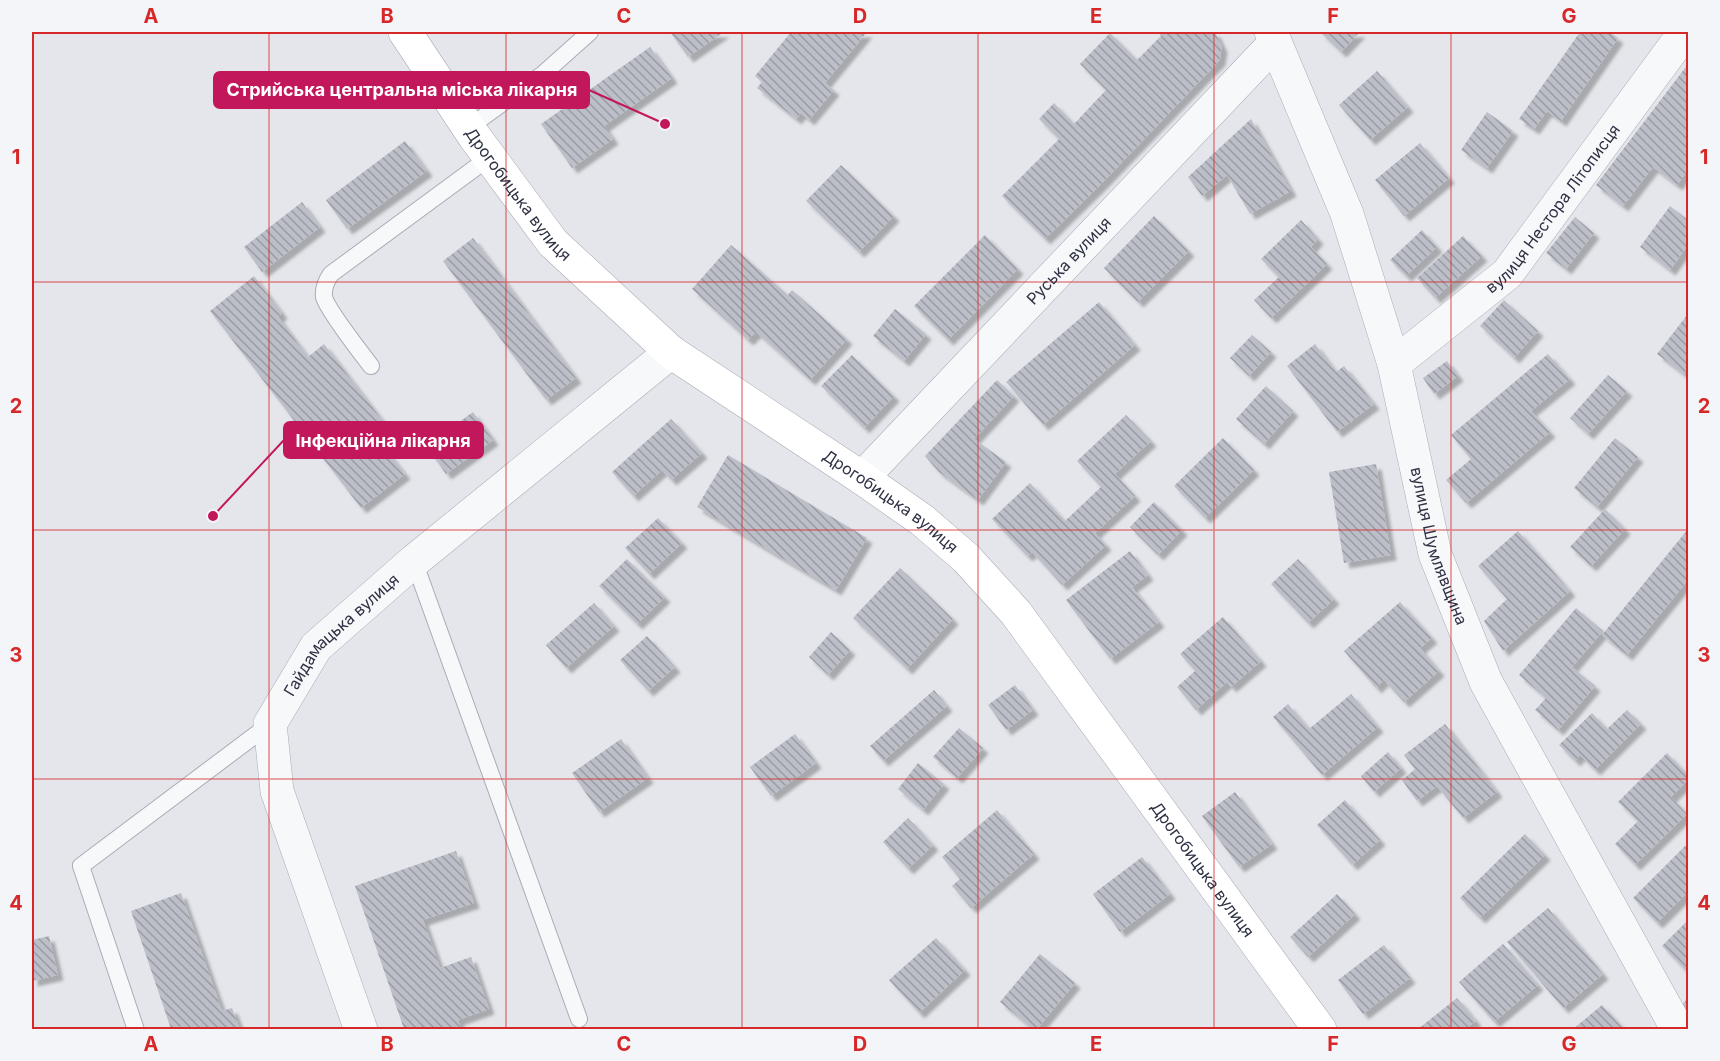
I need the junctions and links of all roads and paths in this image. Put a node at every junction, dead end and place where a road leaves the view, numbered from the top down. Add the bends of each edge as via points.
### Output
1 (405, 32) edge
2 (590, 32) edge
3 (1685, 32) edge
4 (1273, 37) edge
5 (468, 128) junction
6 (490, 157) junction
7 (671, 352) junction
8 (1394, 363) junction
9 (371, 366) dead end
10 (862, 478) junction
11 (414, 561) junction
12 (270, 724) junction
13 (579, 1019) dead end
14 (136, 1029) edge
15 (361, 1029) edge
16 (1320, 1029) edge
17 (1678, 1029) edge

1 - 5 main road, Дрогобицька вулиця
2 - 5 lane via 543,75
3 - 8 street, вулиця Нестора Літописця via 1507,274
4 - 8 street, вулиця Шумлявщина via 1347,214
4 - 10 street, Руська вулиця
5 - 6 main road, Дрогобицька вулиця
6 - 7 main road, Дрогобицька вулиця via 553,243
6 - 9 lane via 326,281 326,302
7 - 10 main road, Дрогобицька вулиця
7 - 11 street, Гайдамацька вулиця
8 - 17 street, вулиця Шумлявщина via 1435,554 1486,682
10 - 16 main road, Дрогобицька вулиця via 922,520 966,558 1016,613
11 - 12 street, Гайдамацька вулиця via 316,646
11 - 13 lane
12 - 14 lane via 81,866
12 - 15 street via 277,791

